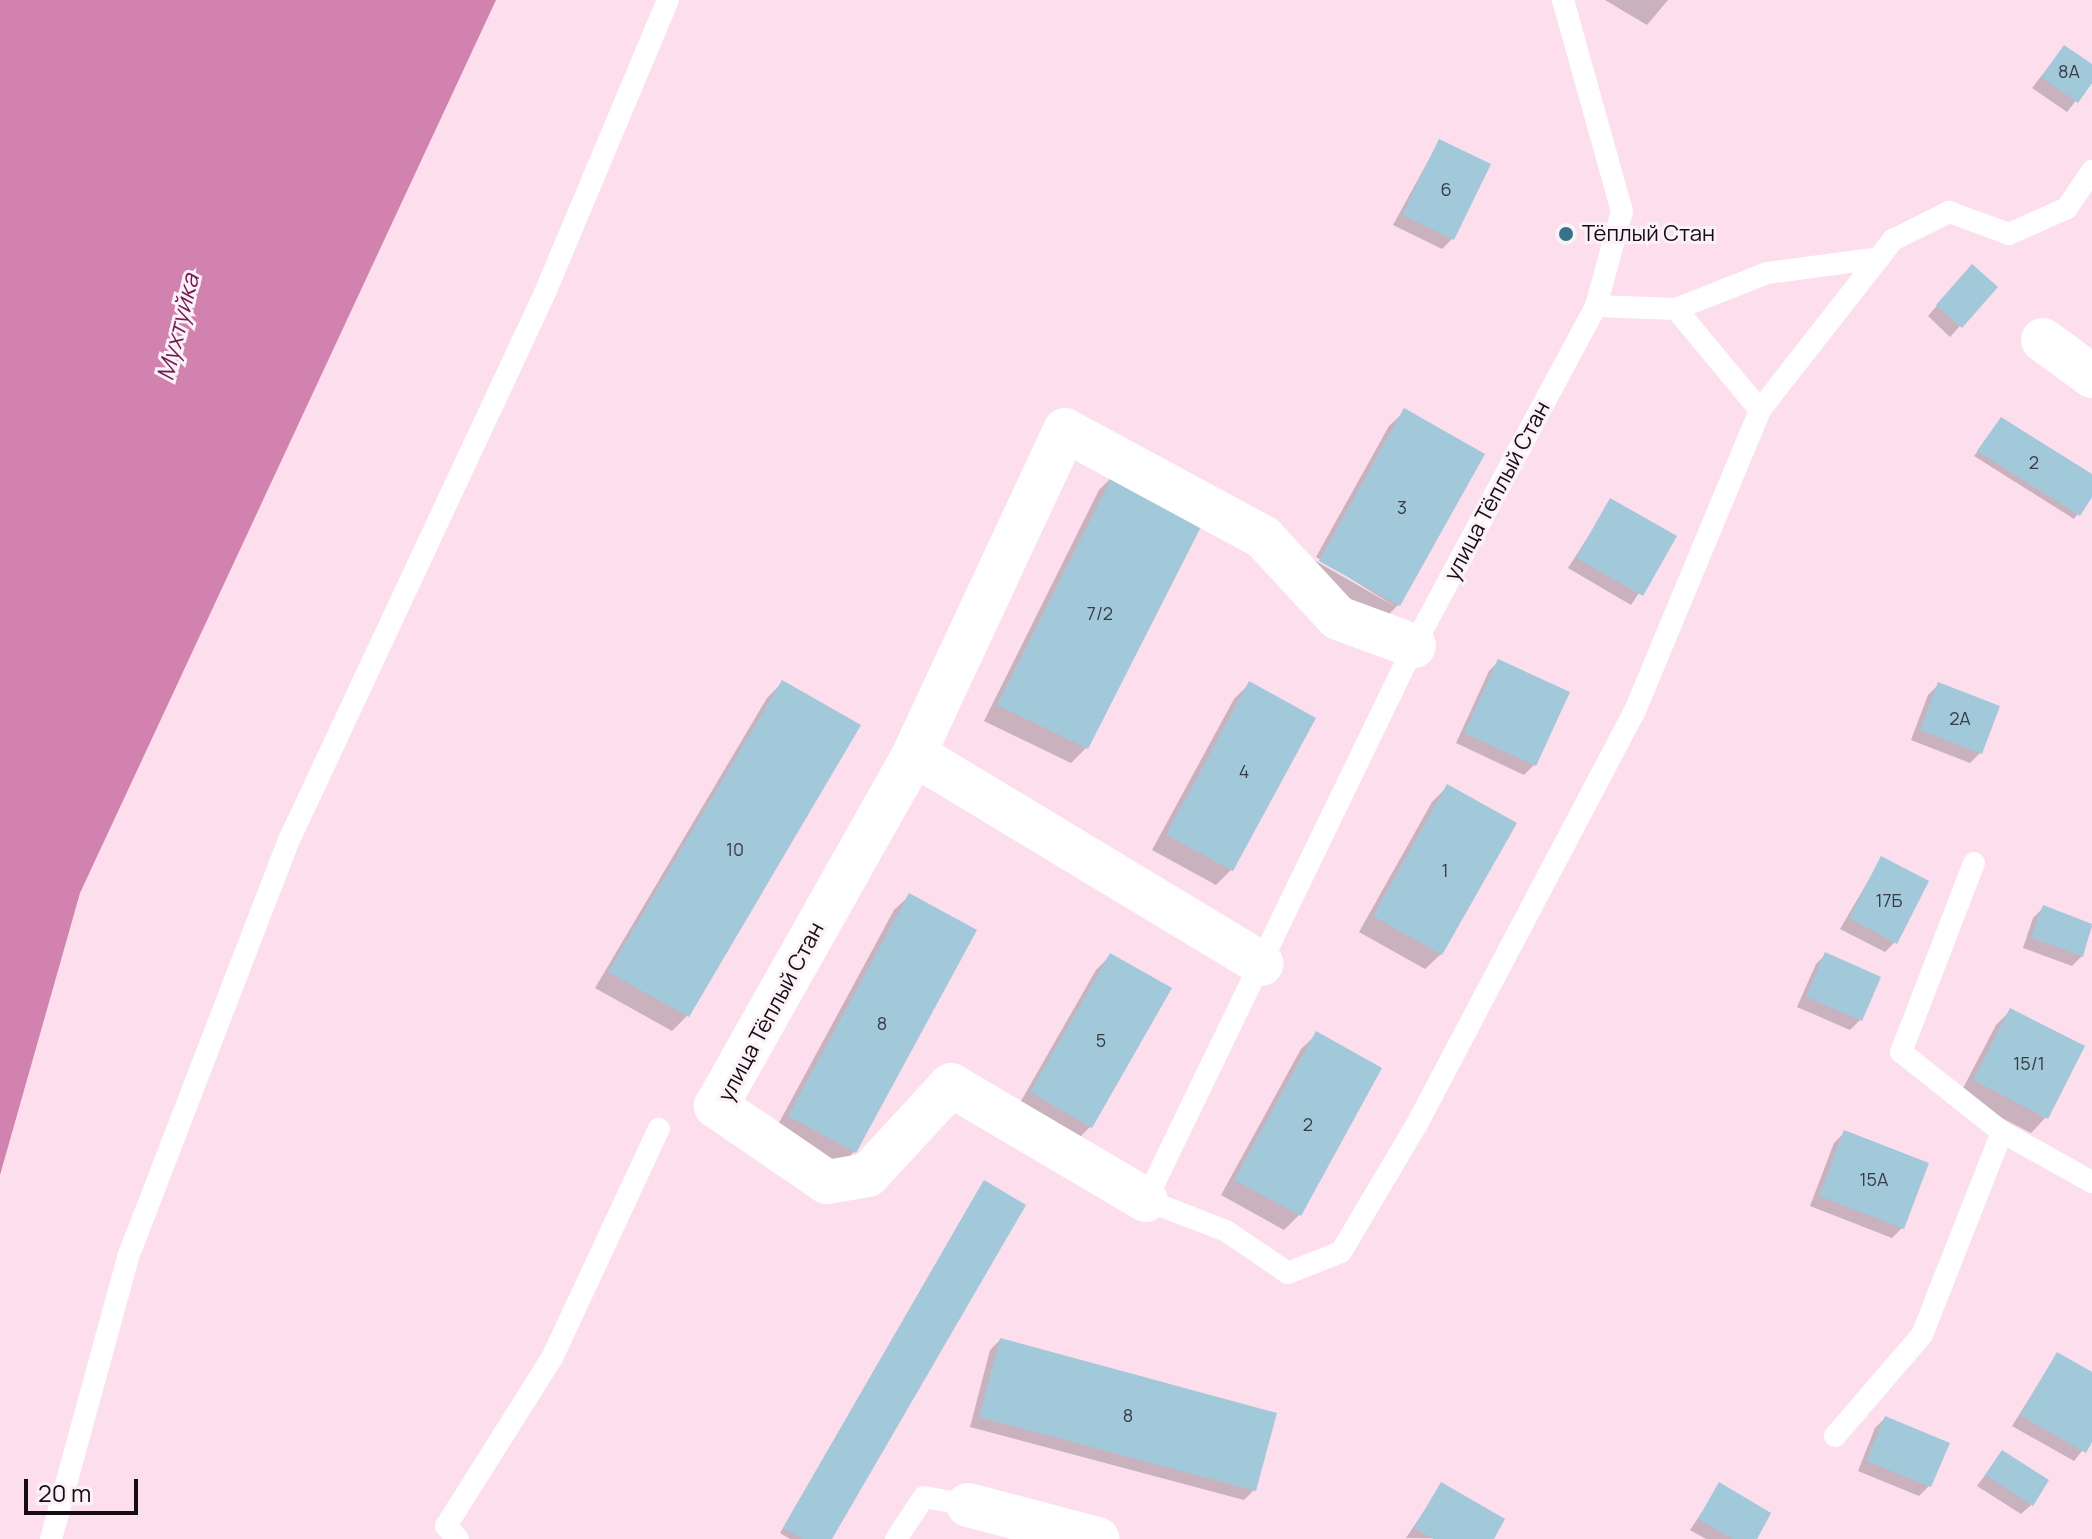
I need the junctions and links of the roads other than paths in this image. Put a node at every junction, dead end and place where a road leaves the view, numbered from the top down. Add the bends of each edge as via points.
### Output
1 (668, 0) edge
2 (1563, 0) edge
3 (2092, 171) edge
4 (1879, 258) junction
5 (1596, 306) junction
6 (1676, 309) junction
7 (2043, 340) dead end
8 (2092, 376) edge
9 (1760, 410) junction
10 (1414, 646) junction
11 (914, 754) junction
12 (1974, 863) dead end
13 (1262, 964) junction
14 (659, 1129) dead end
15 (2002, 1132) junction
16 (2092, 1182) edge
17 (1146, 1200) junction
18 (1835, 1436) dead end
19 (968, 1505) joint
20 (1084, 1537) edge
21 (51, 1539) edge
22 (458, 1539) edge
23 (896, 1539) edge

1 - 21 lane via 544,295 290,838 128,1257
2 - 5 lane, улица Тёплый Стан via 1622,211
3 - 4 lane via 2067,208 2009,234 1949,212 1893,240
4 - 6 lane via 1767,273
4 - 9 lane
5 - 6 lane
5 - 10 lane, улица Тёплый Стан
6 - 9 lane
7 - 8 street
9 - 17 lane via 1634,713 1417,1124 1341,1252 1288,1273 1226,1231
10 - 11 street via 1338,618 1263,537 1065,430
10 - 13 lane, улица Тёплый Стан
11 - 13 street
11 - 17 street, улица Тёплый Стан via 716,1106 827,1182 868,1175 951,1085
12 - 15 lane via 1901,1052
13 - 17 lane, улица Тёплый Стан
14 - 22 lane via 552,1358 446,1526
15 - 16 lane
15 - 18 lane via 1922,1335
19 - 20 street
19 - 23 lane via 924,1497

